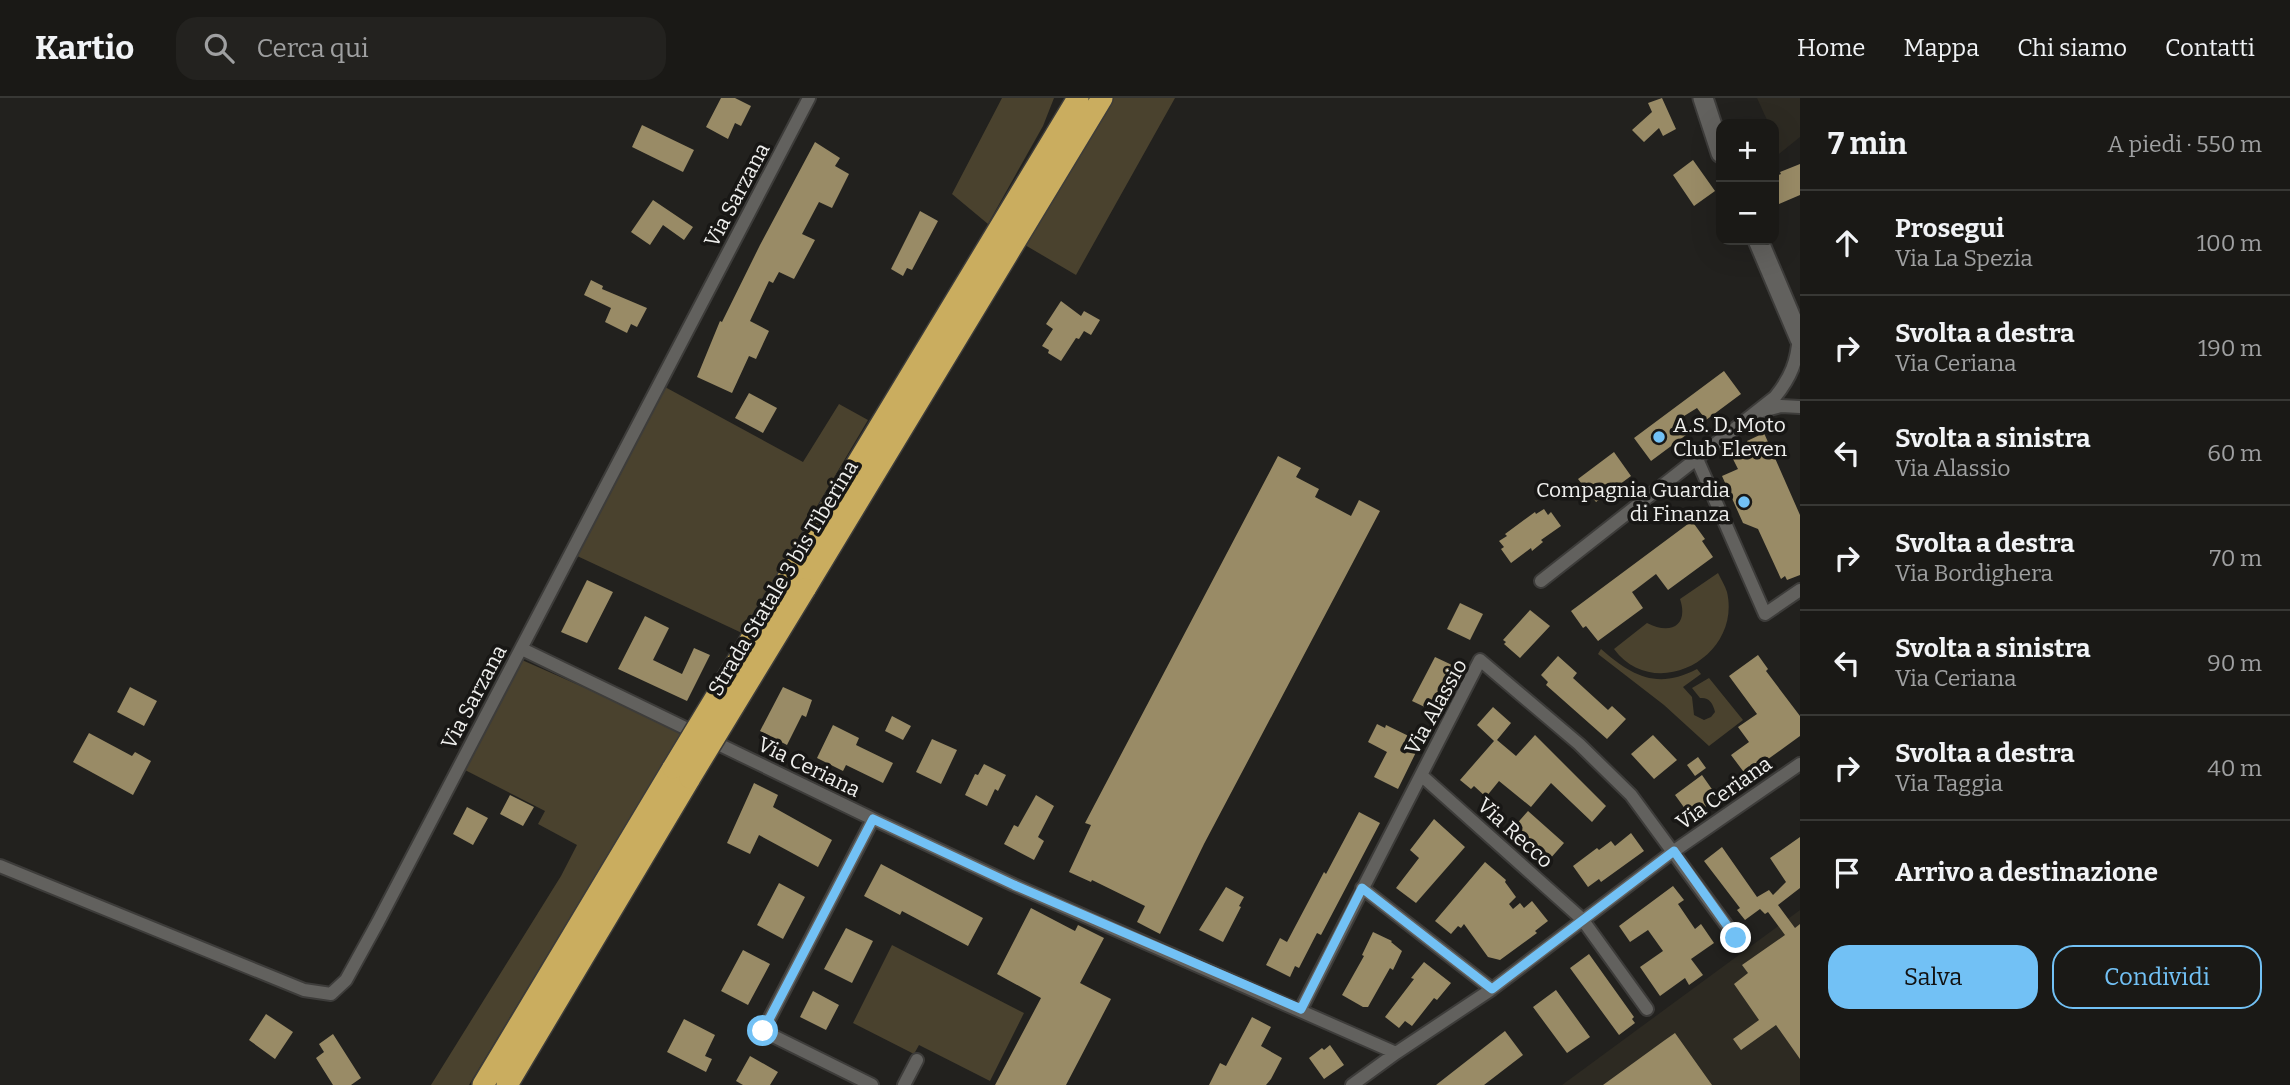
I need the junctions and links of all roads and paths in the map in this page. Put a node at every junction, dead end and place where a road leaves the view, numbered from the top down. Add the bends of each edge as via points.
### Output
1 (809, 98) edge
2 (1078, 98) edge
3 (1102, 98) edge
4 (1703, 98) edge
5 (1716, 138) edge
6 (1760, 245) edge
7 (1799, 338) edge
8 (1800, 384) edge
9 (1800, 398) edge
10 (1778, 402) junction
11 (1800, 407) edge
12 (1698, 459) junction
13 (1541, 581) dead end
14 (796, 584) junction
15 (1800, 590) edge
16 (522, 649) junction
17 (1800, 764) edge
18 (682, 773) junction
19 (1421, 775) junction
20 (873, 819) junction
21 (1674, 851) junction
22 (0, 866) edge
23 (1362, 888) junction
24 (1582, 919) junction
25 (1736, 938) dead end
26 (1492, 989) junction
27 (1301, 1009) junction
28 (1647, 1009) dead end
29 (1396, 1053) junction
30 (917, 1060) dead end
31 (483, 1085) edge
32 (506, 1085) edge
33 (872, 1085) edge
34 (904, 1085) edge
35 (1352, 1085) edge

1 - 16 street, Via Sarzana
2 - 14 highway, Strada Statale 3 bis Tiberina
3 - 14 highway, Strada Statale 3 bis Tiberina
4 - 5 main road
6 - 7 main road
7 - 10 street via 1798,358
8 - 10 street
9 - 10 street
10 - 11 street
10 - 12 street
12 - 13 street
12 - 15 street via 1765,614
14 - 18 highway, Strada Statale 3 bis Tiberina, bridge
16 - 20 street, Via Ceriana
16 - 22 street, Via Sarzana via 378,922 346,979 331,994 304,990
17 - 21 street, Via Ceriana
18 - 31 highway, Strada Statale 3 bis Tiberina
18 - 32 highway, Strada Statale 3 bis Tiberina
19 - 21 street, Via Alassio via 1480,660 1588,752 1631,795
19 - 23 street, Via Alassio
19 - 24 street, Via Recco
20 - 27 street, Via Ceriana
20 - 33 street via 763,1031
21 - 24 street, Via Ceriana
21 - 25 street
23 - 26 street
23 - 27 street, Via Alassio
24 - 26 street, Via Ceriana
24 - 28 street, Via Recco
26 - 29 street, Via Ceriana
27 - 29 street, Via Ceriana
29 - 35 street
30 - 34 street

